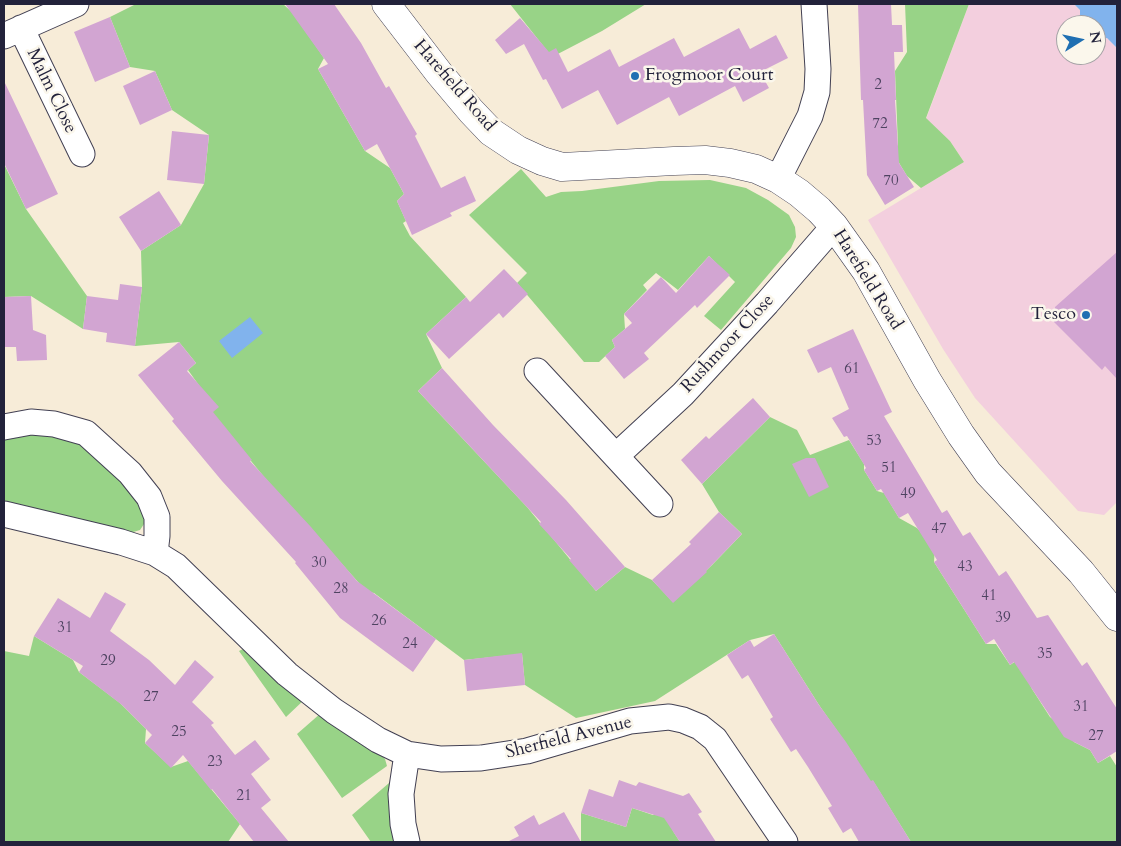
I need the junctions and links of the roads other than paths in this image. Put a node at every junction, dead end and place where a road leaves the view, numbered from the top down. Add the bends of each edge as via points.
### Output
1 (76, 4) edge
2 (386, 4) edge
3 (814, 4) edge
4 (12, 32) edge
5 (82, 154) dead end
6 (778, 180) junction
7 (834, 226) junction
8 (538, 371) dead end
9 (4, 427) edge
10 (616, 456) junction
11 (660, 504) dead end
12 (4, 514) edge
13 (155, 553) junction
14 (1117, 618) edge
15 (407, 754) junction
16 (407, 842) edge
17 (785, 842) edge

1 - 4 street, Malm Close
2 - 6 street, Harefield Road via 439,73 491,132 542,161 562,167 705,160 756,169
3 - 6 street via 817,92 810,116
4 - 5 street, Malm Close
6 - 7 street, Harefield Road via 799,193
7 - 10 street, Rushmoor Close via 683,394
7 - 14 street, Harefield Road via 866,271 927,380 988,473 1081,572
8 - 10 street
9 - 13 street via 31,422 54,424 86,433 130,472 149,497 157,518
10 - 11 street
12 - 13 street, Sherfield Avenue
13 - 15 street, Sherfield Avenue via 176,566 287,674 334,711 378,740
15 - 16 street via 401,794
15 - 17 street, Sherfield Avenue via 441,759 481,758 526,751 630,721 669,717 683,720 700,727 715,739

